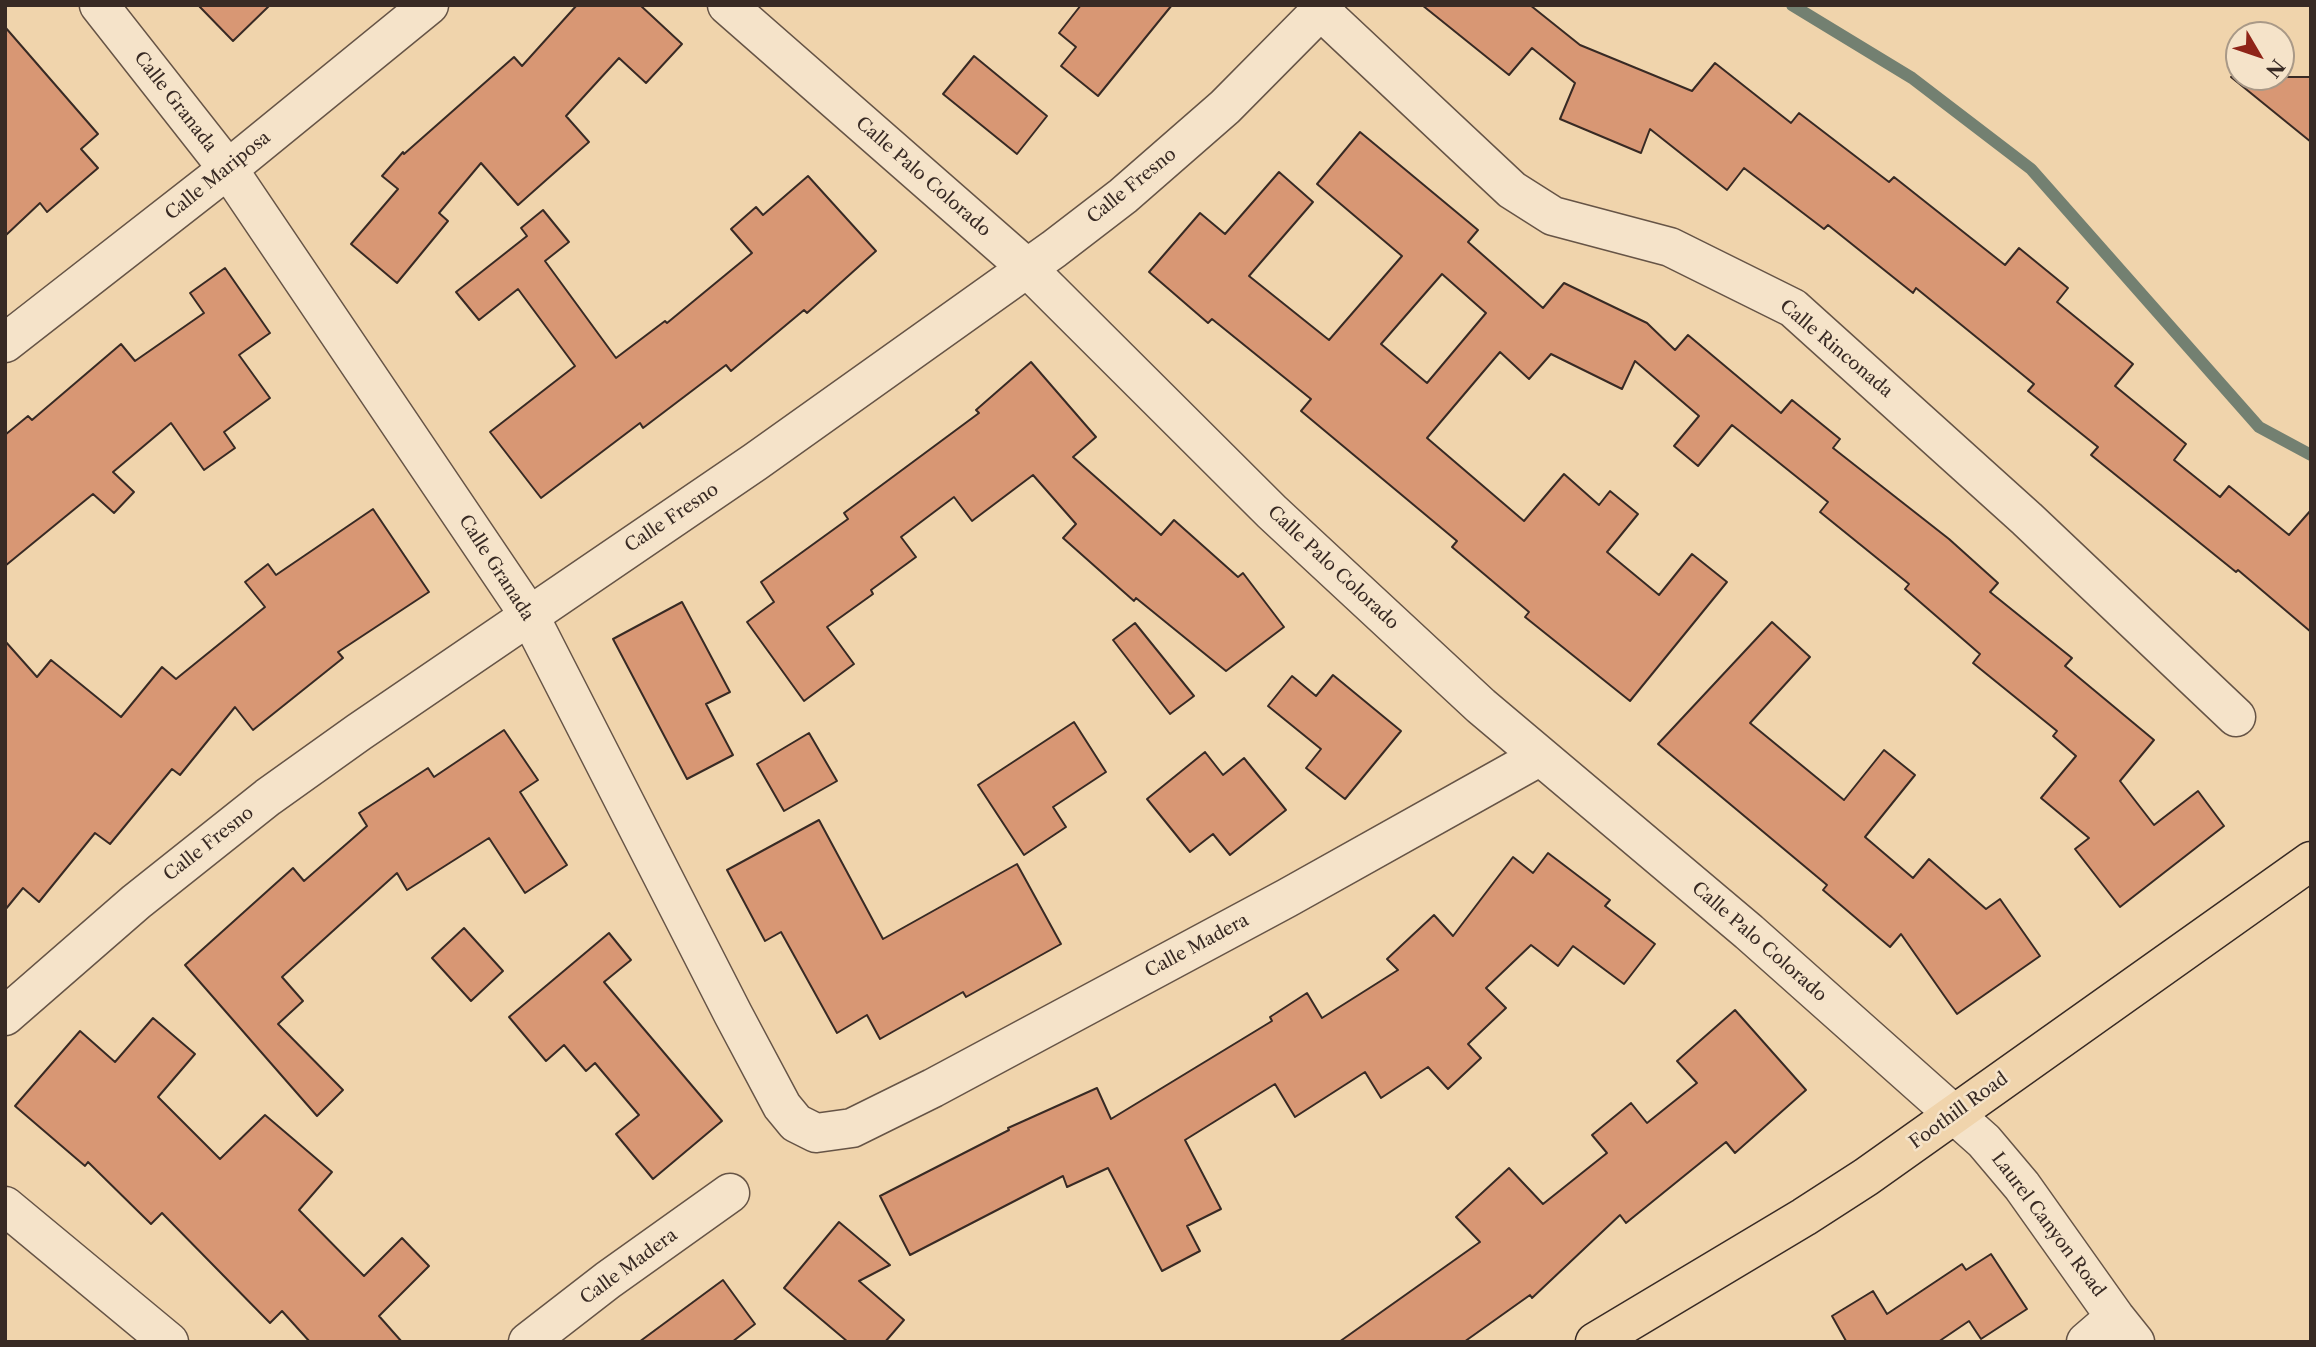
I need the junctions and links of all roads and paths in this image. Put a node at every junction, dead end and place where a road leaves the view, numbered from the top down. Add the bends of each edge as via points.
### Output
1 (99, 5) edge
2 (429, 5) edge
3 (727, 5) edge
4 (1324, 8) edge
5 (228, 169) junction
6 (1026, 267) junction
7 (5, 343) edge
8 (528, 615) junction
9 (2236, 717) dead end
10 (1539, 757) junction
11 (2311, 861) edge
12 (5, 1016) edge
13 (1954, 1115) junction
14 (852, 1128) joint
15 (730, 1193) dead end
16 (5, 1206) edge
17 (2125, 1329) edge
18 (169, 1342) edge
19 (528, 1342) edge
20 (1595, 1342) edge
21 (2086, 1342) edge

1 - 5 street, Calle Granada
2 - 5 street, Calle Mariposa
3 - 6 street, Calle Palo Colorado
4 - 6 street, Calle Fresno via 1225,107 1124,196
4 - 9 street, Calle Rinconada via 1532,204 1553,216 1670,247 1793,308 2028,519
5 - 7 street, Calle Mariposa
5 - 8 street, Calle Granada
6 - 8 street, Calle Fresno via 755,462
6 - 10 street, Calle Palo Colorado via 1272,512
8 - 12 street, Calle Fresno via 268,797 136,902
8 - 14 street, Calle Granada via 782,1106 796,1123 816,1133
10 - 13 street, Calle Palo Colorado via 1749,932
10 - 14 street, Calle Madera via 1287,898
11 - 13 main road, Foothill Road
13 - 17 street, Laurel Canyon Road via 1984,1141 2022,1186
13 - 20 main road, Foothill Road via 1804,1217
15 - 19 street, Calle Madera
16 - 18 street
17 - 21 street

